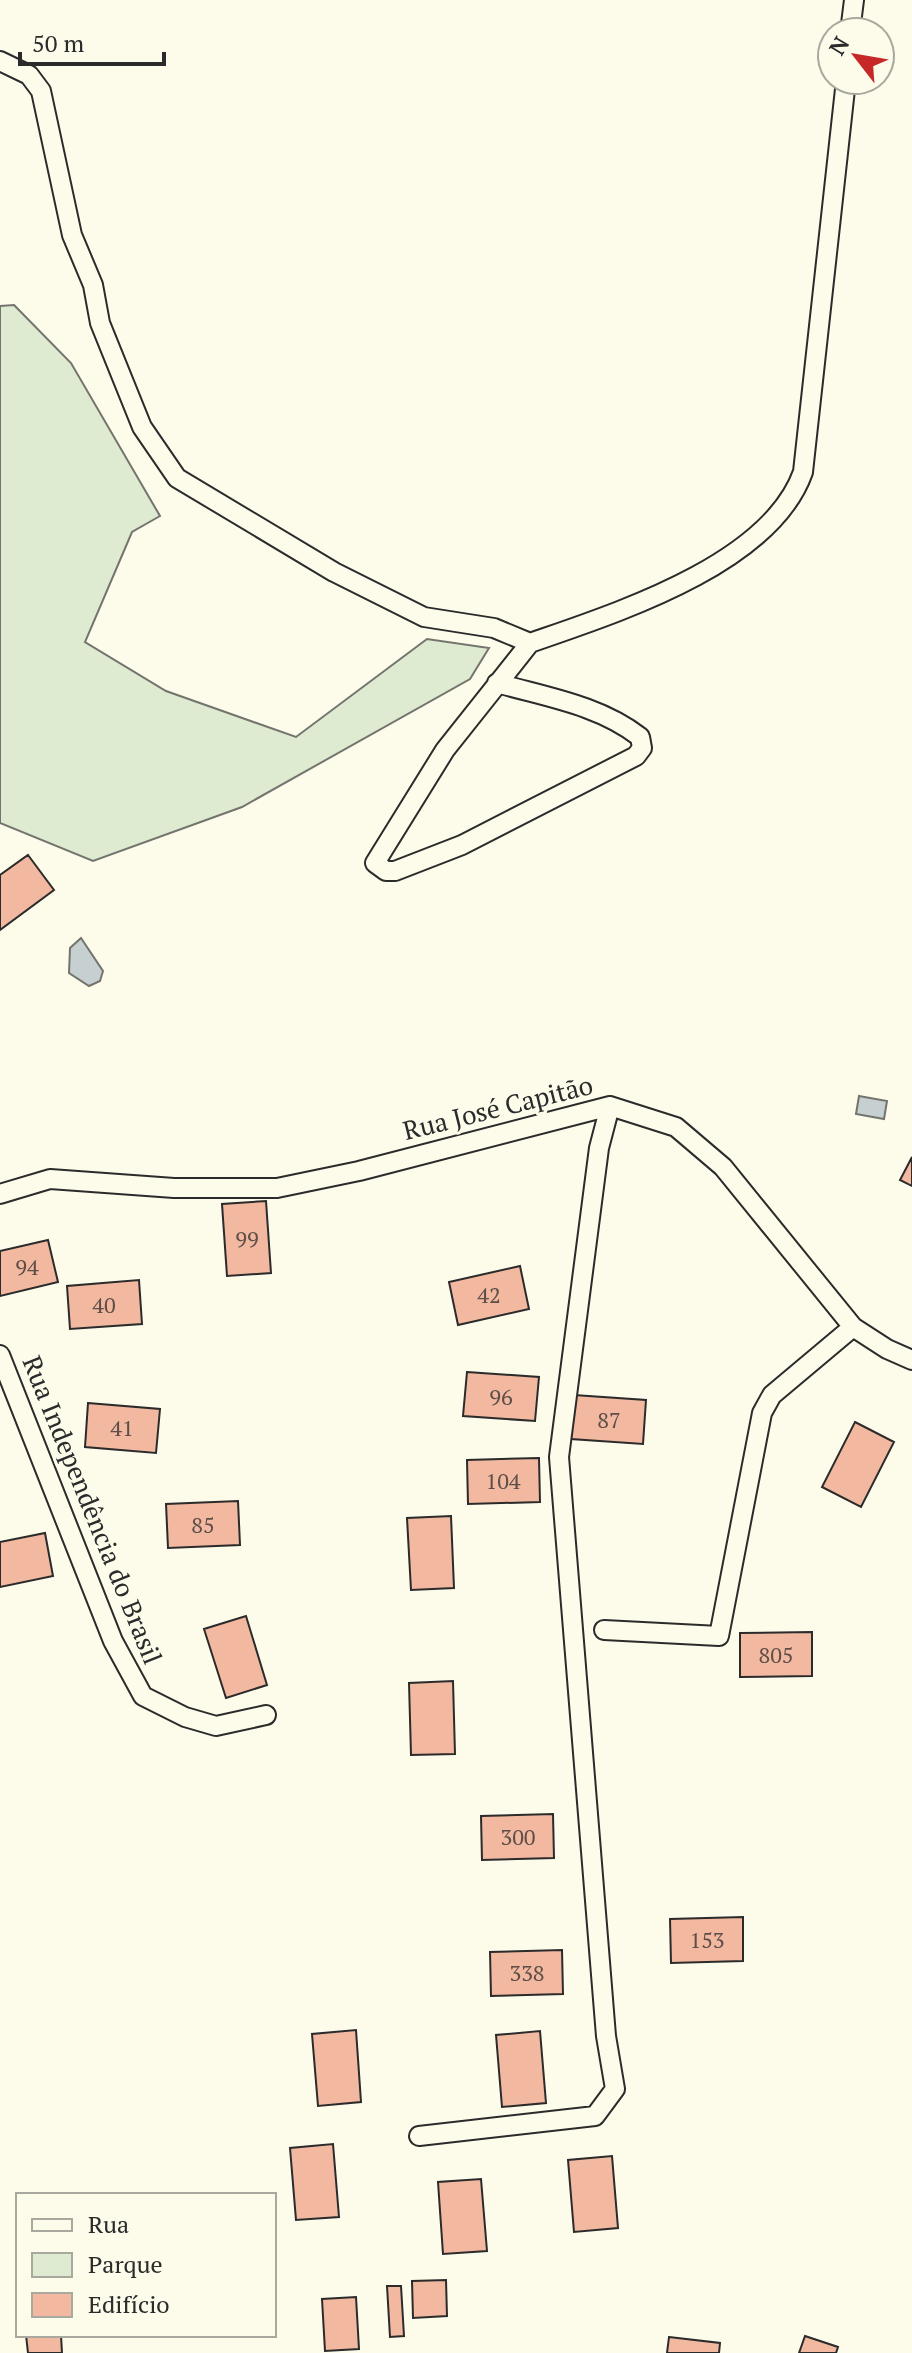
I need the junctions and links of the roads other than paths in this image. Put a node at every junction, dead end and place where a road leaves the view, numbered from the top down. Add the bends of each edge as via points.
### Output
1 (0, 61) edge
2 (844, 96) edge
3 (530, 643) junction
4 (497, 683) junction
5 (610, 1106) junction
6 (0, 1194) edge
7 (853, 1327) junction
8 (0, 1355) edge
9 (912, 1360) edge
10 (604, 1630) dead end
11 (266, 1715) dead end
12 (419, 2136) dead end

1 - 3 street via 29,75 41,91 72,235 93,285 100,323 142,427 177,478 334,572 424,617 494,628
2 - 3 street via 803,472 795,493 775,518 721,562 647,600
3 - 4 street
4 - 4 street via 581,705 623,723 640,737 642,748 636,756 462,845 386,871 375,863 445,750
5 - 6 street, Rua José Capitão via 277,1188 174,1188 50,1179
5 - 7 street, Rua José Capitão via 676,1127 723,1167
5 - 12 street via 599,1148 559,1457 606,2036 615,2089 595,2116
7 - 9 street, Rua José Capitão
7 - 10 street via 772,1395 762,1413 719,1636
8 - 11 street, Rua Independência do Brasil via 113,1641 143,1696 216,1726

